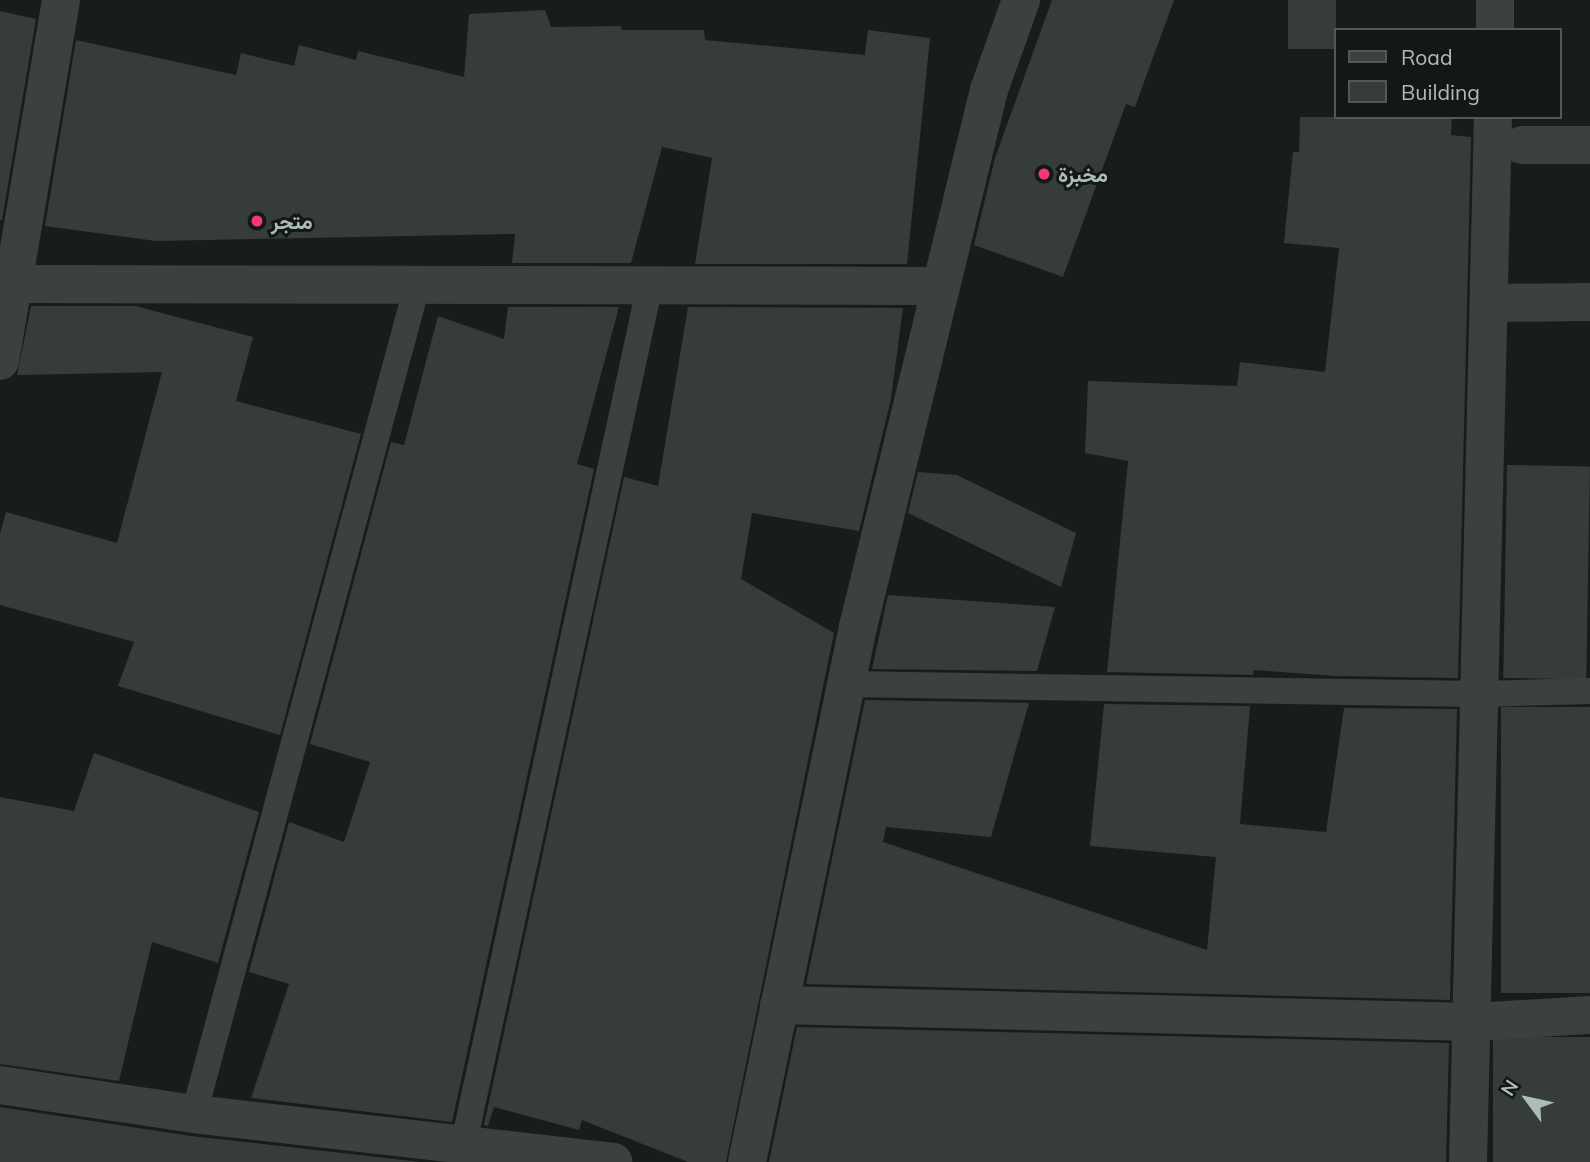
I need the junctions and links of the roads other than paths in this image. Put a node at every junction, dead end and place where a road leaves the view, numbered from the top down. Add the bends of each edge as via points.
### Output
1 (61, 0) edge
2 (1021, 0) edge
3 (1495, 0) edge
4 (1495, 28) edge
5 (1493, 119) edge
6 (1522, 145) dead end
7 (1590, 145) edge
8 (6, 285) edge
9 (650, 285) junction
10 (416, 286) junction
11 (940, 286) junction
12 (1489, 303) junction
13 (1590, 303) edge
14 (0, 360) edge
15 (846, 684) junction
16 (1590, 691) edge
17 (1481, 694) junction
18 (779, 1004) junction
19 (1590, 1015) edge
20 (1473, 1022) junction
21 (0, 1085) edge
22 (194, 1114) junction
23 (463, 1155) edge
24 (613, 1162) edge
25 (747, 1162) edge
26 (1468, 1162) edge

1 - 8 street
2 - 11 street via 989,90
3 - 4 street
5 - 12 street
6 - 7 street
8 - 10 street
8 - 14 street
9 - 10 street
9 - 11 street
9 - 23 lane
10 - 22 lane
11 - 15 street
12 - 13 street
12 - 17 street
15 - 17 lane
15 - 18 street
16 - 17 lane
17 - 20 street
18 - 20 street
18 - 25 street
19 - 20 street
20 - 26 street
21 - 22 street
22 - 23 street
23 - 24 street

